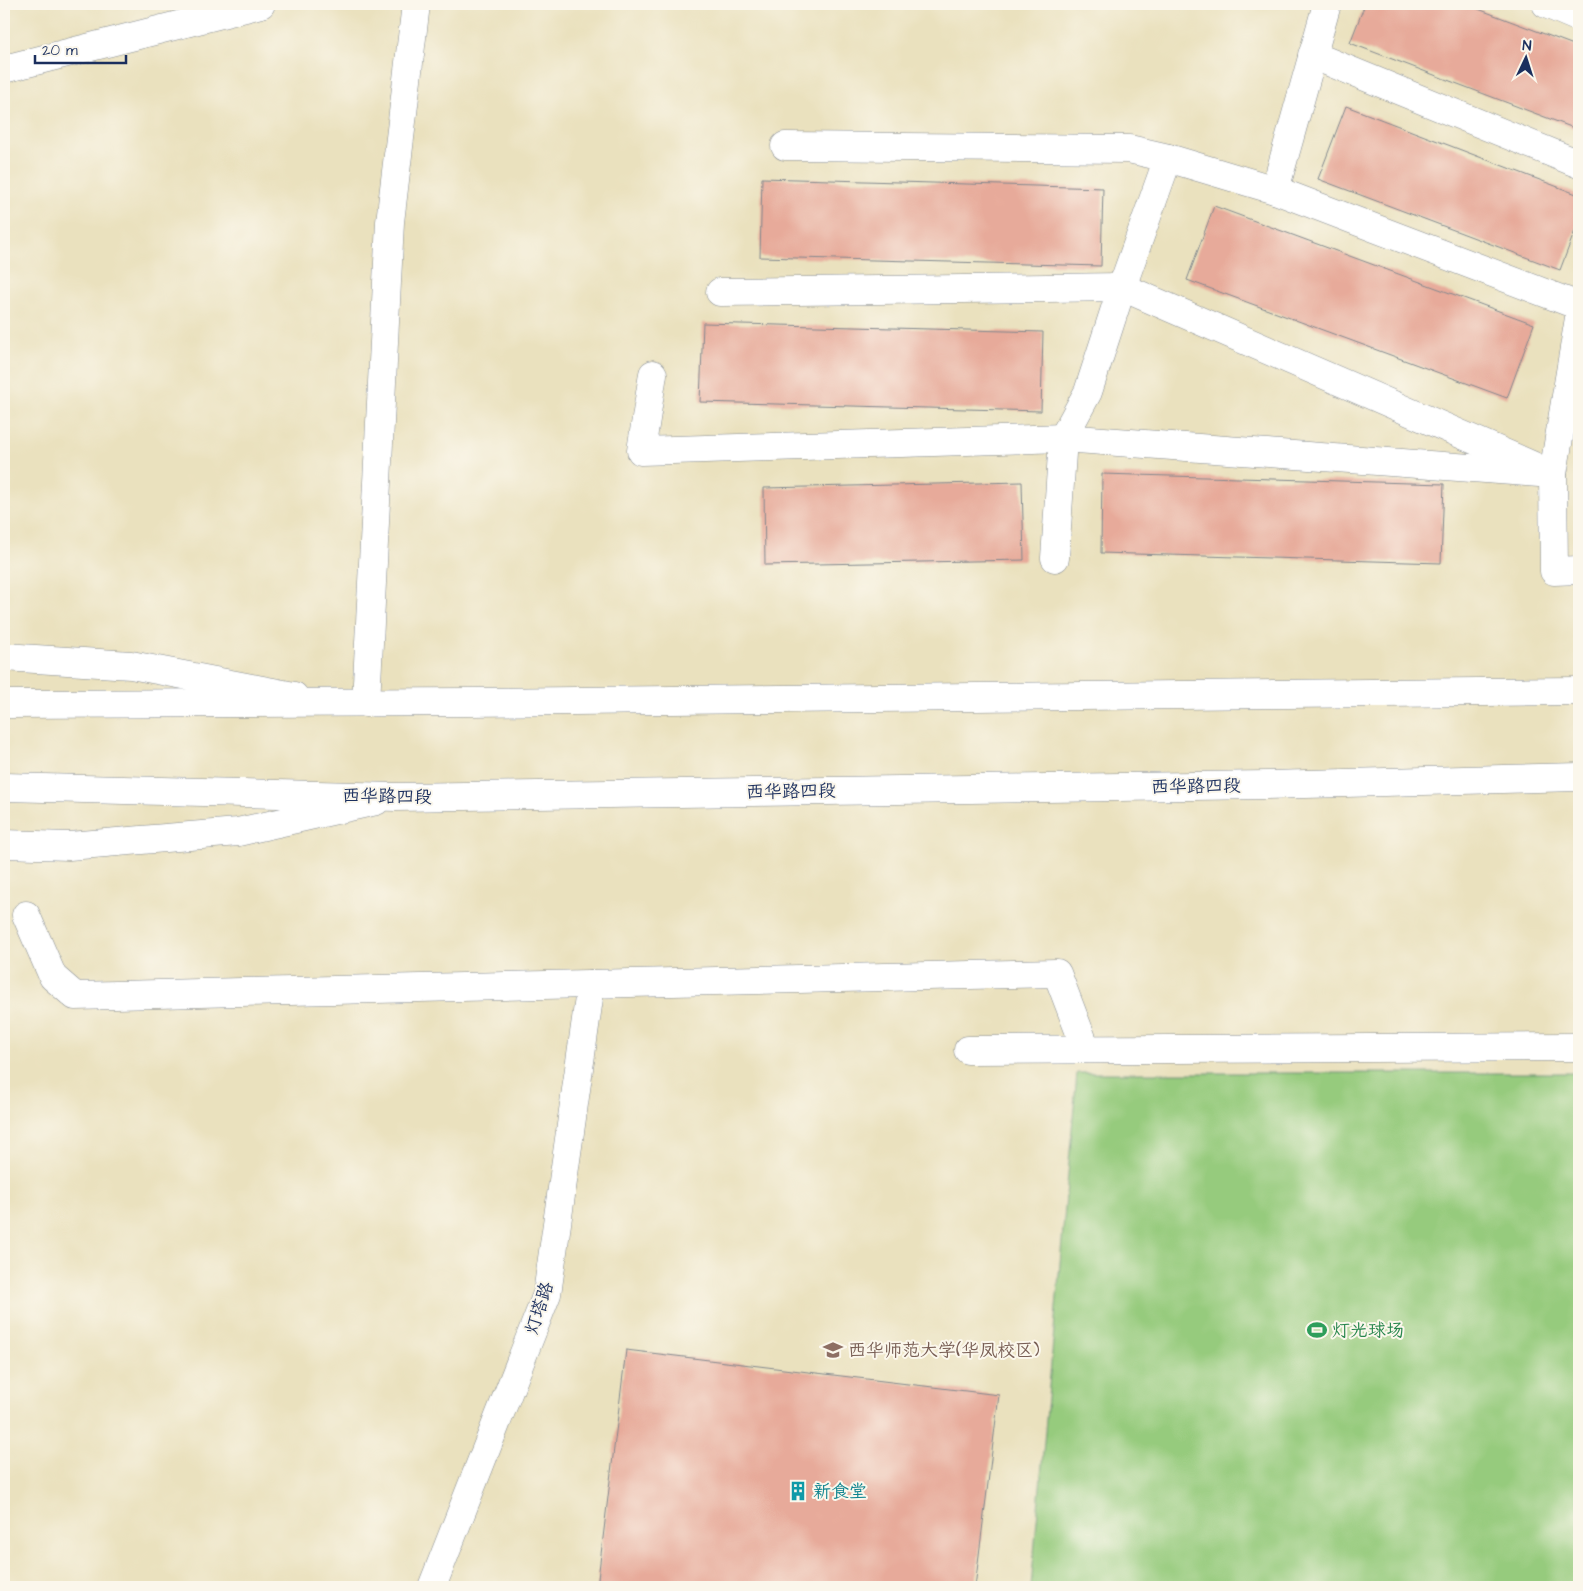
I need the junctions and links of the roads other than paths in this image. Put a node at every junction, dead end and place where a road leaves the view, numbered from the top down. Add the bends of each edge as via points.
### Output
1 (261, 4) edge
2 (416, 4) edge
3 (1327, 4) edge
4 (1546, 4) edge
5 (1579, 18) edge
6 (1312, 56) junction
7 (4, 69) edge
8 (784, 146) dead end
9 (1168, 158) junction
10 (1579, 164) edge
11 (1275, 190) junction
12 (1122, 287) junction
13 (720, 292) dead end
14 (1579, 306) edge
15 (1579, 318) edge
16 (654, 374) dead end
17 (1063, 438) junction
18 (1553, 474) junction
19 (1055, 558) dead end
20 (1579, 570) edge
21 (4, 658) edge
22 (1579, 691) edge
23 (330, 703) junction
24 (366, 703) junction
25 (4, 704) edge
26 (1579, 778) edge
27 (4, 787) edge
28 (396, 797) junction
29 (4, 844) edge
30 (26, 915) dead end
31 (591, 984) junction
32 (1579, 1047) edge
33 (1086, 1049) junction
34 (968, 1050) dead end
35 (432, 1587) edge

1 - 7 main road
2 - 24 main road via 390,222
3 - 6 main road
4 - 5 main road
6 - 10 main road
6 - 11 main road
8 - 9 main road via 1129,149
9 - 11 main road
9 - 12 main road
11 - 14 main road
12 - 13 main road
12 - 17 main road via 1088,392
12 - 18 main road
15 - 18 main road
16 - 17 main road via 642,451
17 - 18 main road
17 - 19 main road
18 - 20 main road via 1554,571
21 - 23 main road via 131,665
22 - 24 main road
23 - 24 main road
23 - 25 main road
26 - 28 main road, 西华路四段
27 - 28 main road, 西华路四段
28 - 29 main road via 238,832 69,846
30 - 31 main road via 53,977 75,996
31 - 33 main road via 1057,973
31 - 35 main road, 灯塔路 via 547,1294
32 - 33 main road
33 - 34 main road

